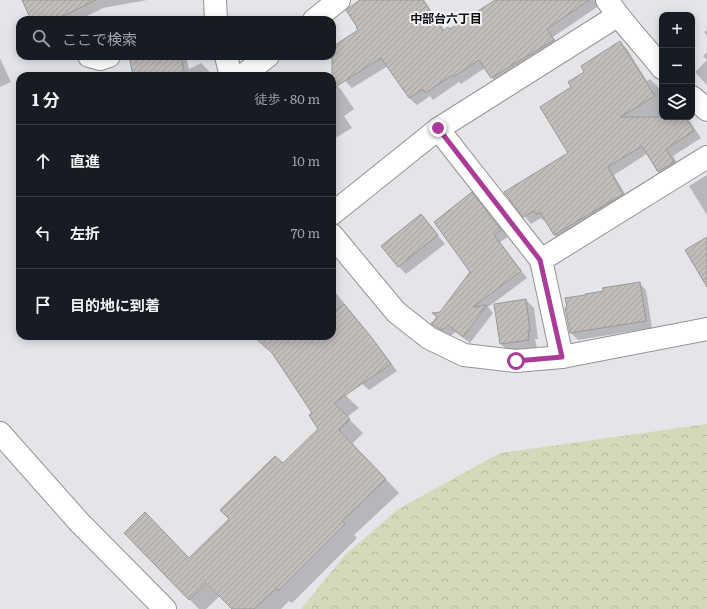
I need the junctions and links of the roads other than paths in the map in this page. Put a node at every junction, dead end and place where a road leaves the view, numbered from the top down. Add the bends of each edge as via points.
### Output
1 (215, 0) edge
2 (339, 0) edge
3 (612, 8) edge
4 (216, 16) edge
5 (319, 16) edge
6 (227, 60) edge
7 (263, 60) edge
8 (659, 64) edge
9 (230, 72) edge
10 (247, 72) edge
11 (695, 100) edge
12 (707, 110) edge
13 (438, 128) junction
14 (707, 157) edge
15 (336, 211) edge
16 (336, 240) edge
17 (540, 260) junction
18 (707, 329) edge
19 (562, 357) junction
20 (0, 433) edge
21 (165, 609) edge

1 - 4 street
2 - 5 street
3 - 8 street
3 - 13 street
6 - 9 street
7 - 10 street
11 - 12 street
13 - 15 street
13 - 17 street
14 - 17 street
16 - 19 street via 396,312 429,338 464,355 516,361
17 - 19 street
18 - 19 street
20 - 21 street via 79,522

